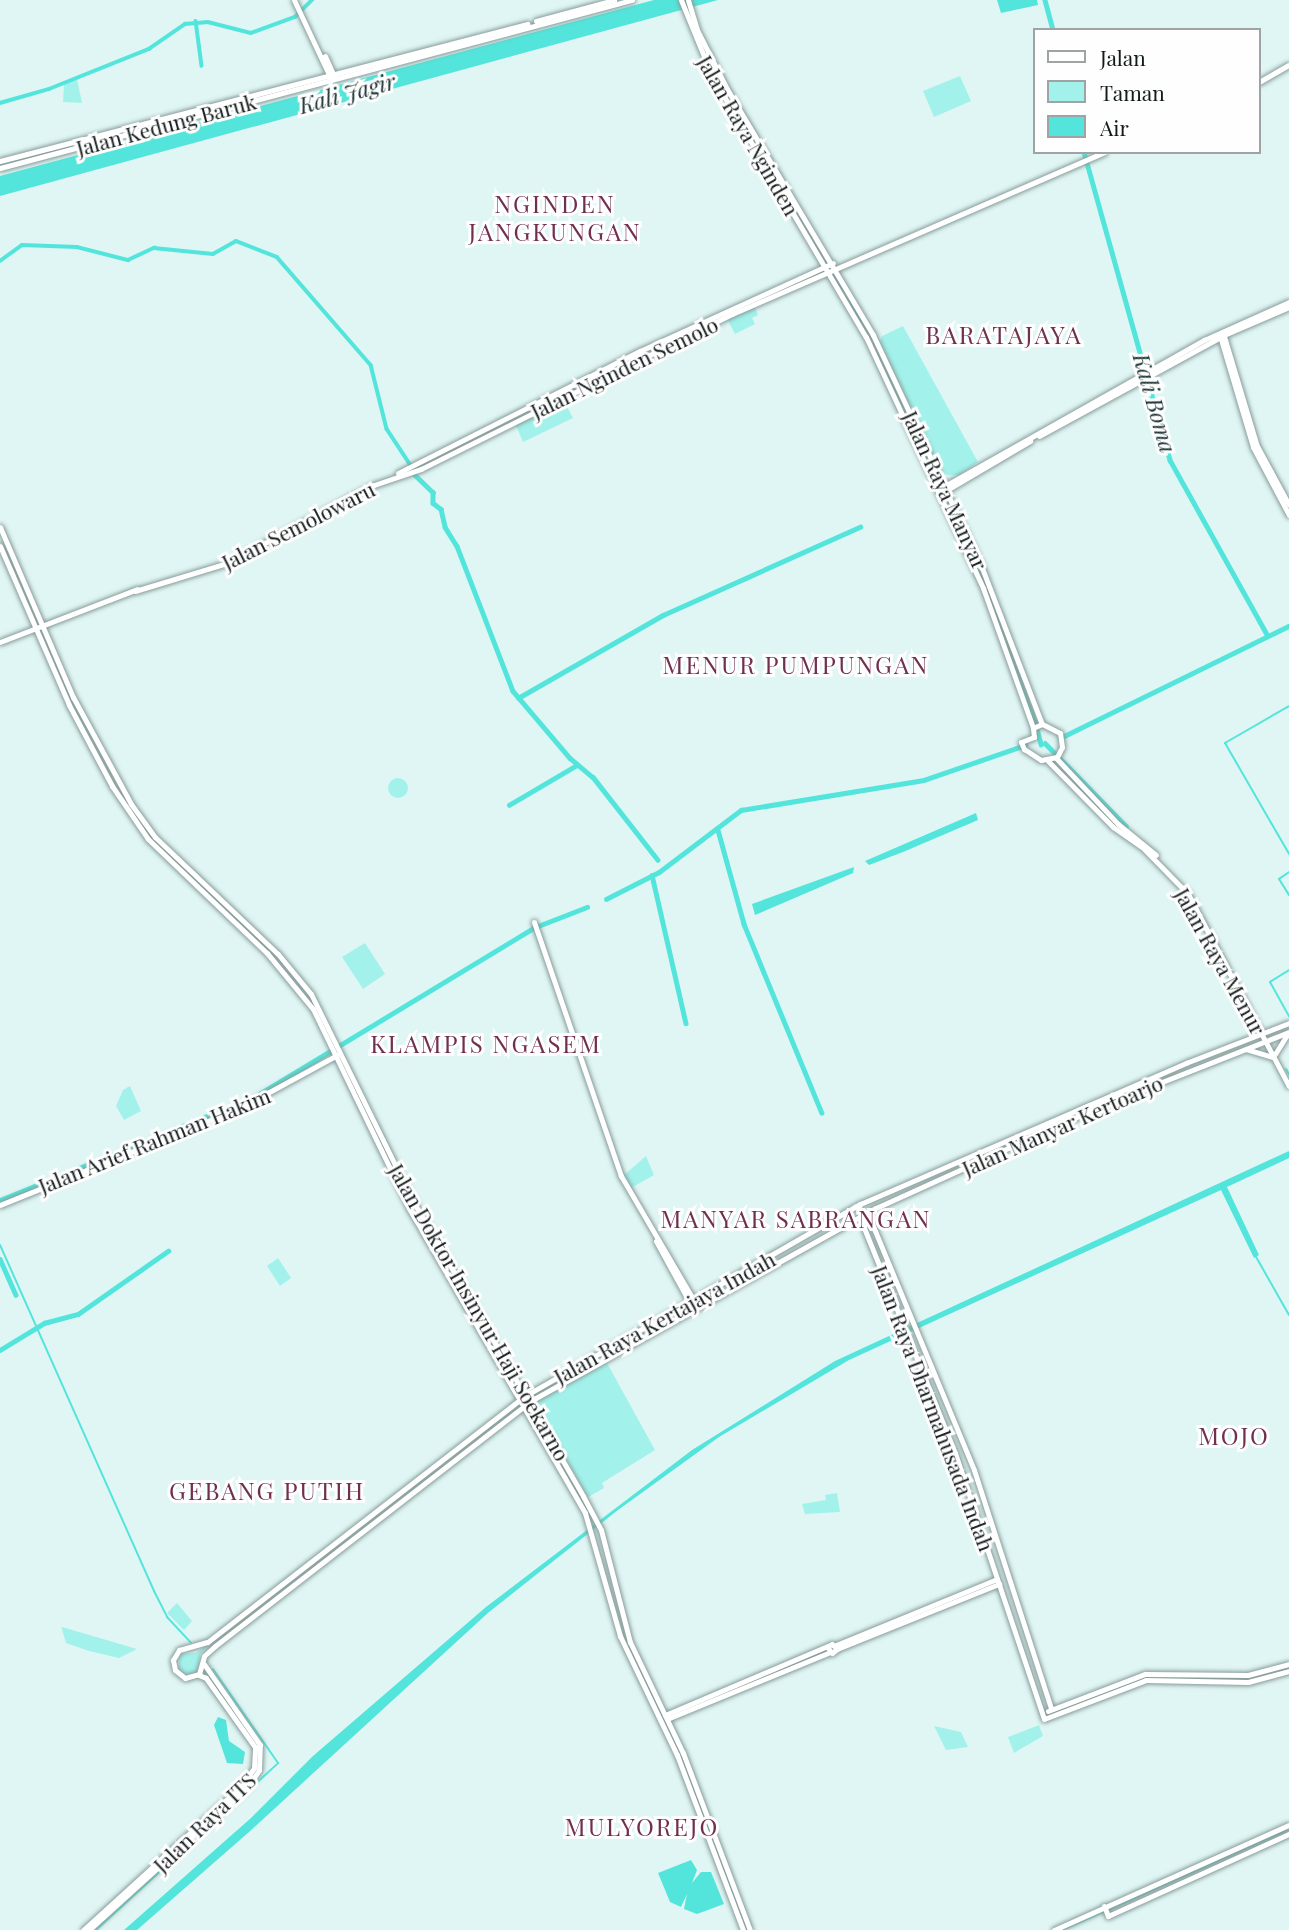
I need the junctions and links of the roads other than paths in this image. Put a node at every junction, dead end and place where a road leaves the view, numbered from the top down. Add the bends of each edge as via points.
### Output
1 (296, 0) edge
2 (614, 0) edge
3 (632, 0) edge
4 (681, 0) edge
5 (688, 0) edge
6 (522, 27) junction
7 (1289, 65) edge
8 (333, 77) junction
9 (1261, 81) edge
10 (750, 133) junction
11 (42, 153) junction
12 (1099, 154) edge
13 (0, 161) edge
14 (0, 168) edge
15 (831, 268) junction
16 (852, 304) junction
17 (1289, 304) edge
18 (1221, 333) junction
19 (935, 466) junction
20 (1264, 466) junction
21 (412, 468) joint
22 (958, 480) junction
23 (937, 481) junction
24 (942, 490) junction
25 (953, 504) junction
26 (1289, 505) edge
27 (1289, 515) edge
28 (0, 527) edge
29 (2, 537) edge
30 (0, 546) edge
31 (42, 627) junction
32 (35, 629) junction
33 (0, 642) edge
34 (1042, 724) junction
35 (1033, 728) junction
36 (93, 745) junction
37 (102, 752) junction
38 (96, 756) junction
39 (1057, 757) junction
40 (1048, 761) junction
41 (1097, 806) junction
42 (1131, 834) junction
43 (1128, 841) junction
44 (1137, 841) junction
45 (240, 920) junction
46 (537, 925) dead end
47 (234, 926) junction
48 (247, 931) junction
49 (1231, 970) junction
50 (1289, 1023) edge
51 (1261, 1024) junction
52 (1278, 1027) junction
53 (1264, 1032) junction
54 (1289, 1033) edge
55 (1267, 1039) junction
56 (337, 1049) junction
57 (1241, 1049) junction
58 (1274, 1055) junction
59 (1289, 1079) edge
60 (1289, 1086) edge
61 (1092, 1106) junction
62 (952, 1165) junction
63 (955, 1172) junction
64 (864, 1203) joint
65 (0, 1205) edge
66 (868, 1214) junction
67 (860, 1218) junction
68 (776, 1254) junction
69 (769, 1258) junction
70 (781, 1262) junction
71 (774, 1266) junction
72 (692, 1302) junction
73 (610, 1347) junction
74 (601, 1353) junction
75 (614, 1355) junction
76 (605, 1360) junction
77 (523, 1396) junction
78 (528, 1403) junction
79 (965, 1449) junction
80 (955, 1453) junction
81 (564, 1461) junction
82 (422, 1474) junction
83 (566, 1479) junction
84 (427, 1480) junction
85 (576, 1483) junction
86 (581, 1507) junction
87 (592, 1520) junction
88 (318, 1556) junction
89 (1003, 1561) junction
90 (323, 1562) junction
91 (993, 1565) junction
92 (998, 1581) junction
93 (1027, 1635) junction
94 (1017, 1638) junction
95 (215, 1642) junction
96 (204, 1664) junction
97 (1289, 1664) edge
98 (1289, 1671) edge
99 (1275, 1672) junction
100 (196, 1676) junction
101 (645, 1681) junction
102 (1126, 1683) junction
103 (1051, 1710) junction
104 (1043, 1716) junction
105 (666, 1717) junction
106 (239, 1719) junction
107 (680, 1754) junction
108 (1289, 1825) edge
109 (1289, 1834) edge
110 (144, 1877) junction
111 (1106, 1912) junction
112 (83, 1930) edge
113 (89, 1930) edge
114 (743, 1930) edge
115 (750, 1930) edge
116 (1054, 1930) edge

1 - 8 main road
2 - 6 main road
3 - 6 main road
4 - 10 main road, Jalan Raya Nginden via 712,76
5 - 10 main road, Jalan Raya Nginden via 701,38
6 - 8 main road, Jalan Kedung Baruk
7 - 9 main road
8 - 11 main road, Jalan Kedung Baruk
10 - 15 main road, Jalan Raya Nginden
11 - 13 main road, Jalan Kedung Baruk
11 - 14 main road, Jalan Kedung Baruk
12 - 15 main road, Jalan Nginden Semolo
15 - 16 main road, Jalan Raya Manyar
15 - 21 main road, Jalan Nginden Semolo via 645,352
16 - 19 main road, Jalan Raya Manyar
16 - 23 main road, Jalan Raya Manyar
17 - 18 main road
18 - 20 main road
18 - 22 main road
19 - 22 main road via 945,477
19 - 23 main road, Jalan Raya Manyar
20 - 26 main road
20 - 27 main road
21 - 31 main road, Jalan Semolowaru via 222,564
22 - 24 main road
22 - 25 main road
23 - 24 main road, Jalan Raya Manyar
24 - 25 main road, Jalan Raya Manyar
24 - 35 main road, Jalan Raya Manyar
25 - 34 main road, Jalan Raya Manyar
28 - 29 main road, Jalan Doktor Insinyur Haji Soekarno
29 - 31 main road, Jalan Doktor Insinyur Haji Soekarno
30 - 32 main road, Jalan Doktor Insinyur Haji Soekarno
31 - 32 main road, Jalan Semolowaru
31 - 36 main road, Jalan Doktor Insinyur Haji Soekarno
32 - 33 main road
32 - 36 main road, Jalan Doktor Insinyur Haji Soekarno
34 - 35 main road
34 - 39 main road via 1061,737
35 - 40 main road, Jalan Raya Menur via 1034,737 1023,747 1033,757
36 - 37 main road, Jalan Doktor Insinyur Haji Soekarno
36 - 38 main road, Jalan Doktor Insinyur Haji Soekarno
37 - 38 main road
37 - 45 main road, Jalan Doktor Insinyur Haji Soekarno via 155,836
38 - 47 main road, Jalan Doktor Insinyur Haji Soekarno via 148,839
39 - 40 main road
39 - 41 main road, Jalan Raya Menur
40 - 41 main road, Jalan Raya Menur
41 - 42 main road, Jalan Raya Menur
41 - 43 main road, Jalan Raya Menur
42 - 43 main road
42 - 44 main road, Jalan Raya Menur
43 - 44 main road, Jalan Raya Menur
44 - 49 main road, Jalan Raya Menur via 1189,896
45 - 47 main road
45 - 48 main road, Jalan Doktor Insinyur Haji Soekarno
46 - 72 main road via 616,1165
47 - 48 main road, Jalan Doktor Insinyur Haji Soekarno
48 - 56 main road, Jalan Doktor Insinyur Haji Soekarno via 298,989
49 - 51 main road, Jalan Raya Menur
49 - 53 main road, Jalan Raya Menur
50 - 52 main road, Jalan Manyar Kertoarjo
51 - 52 main road
51 - 53 main road, Jalan Raya Menur
52 - 53 main road, Jalan Manyar Kertoarjo
53 - 55 main road, Jalan Raya Menur
53 - 61 main road, Jalan Manyar Kertoarjo
54 - 55 main road, Jalan Manyar Kertoarjo
54 - 58 main road
55 - 57 main road, Jalan Manyar Kertoarjo
55 - 58 main road, Jalan Raya Menur
56 - 65 main road, Jalan Arief Rahman Hakim via 238,1109
56 - 77 main road, Jalan Doktor Insinyur Haji Soekarno via 394,1170
57 - 58 main road
57 - 61 main road, Jalan Manyar Kertoarjo
58 - 59 main road, Jalan Raya Menur
58 - 60 main road, Jalan Raya Menur
61 - 62 main road, Jalan Manyar Kertoarjo
61 - 63 main road, Jalan Manyar Kertoarjo
62 - 63 main road
62 - 64 main road, Jalan Manyar Kertoarjo
63 - 66 main road, Jalan Manyar Kertoarjo
64 - 68 main road, Jalan Raya Kertajaya Indah
66 - 67 main road, Jalan Manyar Kertoarjo
66 - 79 main road, Jalan Raya Dharmahusada Indah
67 - 70 main road, Jalan Raya Kertajaya Indah
67 - 80 main road, Jalan Raya Dharmahusada Indah
68 - 69 main road, Jalan Raya Kertajaya Indah
68 - 70 main road
69 - 71 main road
69 - 72 main road, Jalan Raya Kertajaya Indah
70 - 71 main road, Jalan Raya Kertajaya Indah
71 - 75 main road, Jalan Raya Kertajaya Indah
72 - 73 main road, Jalan Raya Kertajaya Indah
73 - 74 main road, Jalan Raya Kertajaya Indah
73 - 75 main road
74 - 76 main road
74 - 77 main road, Jalan Raya Kertajaya Indah
75 - 76 main road, Jalan Raya Kertajaya Indah
76 - 78 main road, Jalan Raya Kertajaya Indah
77 - 78 main road, Jalan Doktor Insinyur Haji Soekarno
77 - 82 main road, Jalan Raya Kertajaya Indah
78 - 81 main road, Jalan Doktor Insinyur Haji Soekarno
78 - 83 main road, Jalan Doktor Insinyur Haji Soekarno
78 - 84 main road, Jalan Raya Kertajaya Indah
79 - 80 main road
79 - 89 main road, Jalan Raya Dharmahusada Indah
80 - 91 main road, Jalan Raya Dharmahusada Indah
81 - 83 main road via 570,1477
81 - 85 main road, Jalan Doktor Insinyur Haji Soekarno
82 - 84 main road
82 - 88 main road, Jalan Raya Kertajaya Indah
83 - 86 main road, Jalan Doktor Insinyur Haji Soekarno
84 - 90 main road, Jalan Raya Kertajaya Indah
85 - 86 main road via 573,1486
85 - 87 main road, Jalan Doktor Insinyur Haji Soekarno
86 - 87 main road, Jalan Doktor Insinyur Haji Soekarno
87 - 101 main road, Jalan Doktor Insinyur Haji Soekarno via 620,1636
87 - 101 main road, Jalan Doktor Insinyur Haji Soekarno via 599,1526 627,1634
88 - 90 main road
88 - 95 main road, Jalan Raya Kertajaya Indah via 216,1636
89 - 91 main road
89 - 93 main road, Jalan Raya Dharmahusada Indah
90 - 95 main road, Jalan Raya Kertajaya Indah
91 - 92 main road, Jalan Raya Dharmahusada Indah
92 - 94 main road, Jalan Raya Dharmahusada Indah
92 - 105 main road
93 - 94 main road
93 - 103 main road, Jalan Raya Dharmahusada Indah
94 - 104 main road, Jalan Raya Dharmahusada Indah
95 - 96 main road, Jalan Raya Kertajaya Indah
95 - 100 main road, Jalan Raya Kertajaya Indah via 181,1649 173,1660 181,1676
96 - 100 main road
96 - 106 main road, Jalan Raya ITS
97 - 99 main road
98 - 99 main road
99 - 102 main road via 1156,1673
100 - 106 main road, Jalan Raya ITS via 204,1676
101 - 105 main road, Jalan Doktor Insinyur Haji Soekarno
101 - 107 main road, Jalan Doktor Insinyur Haji Soekarno
102 - 103 main road
102 - 104 main road
103 - 104 main road
105 - 107 main road, Jalan Doktor Insinyur Haji Soekarno
106 - 110 main road, Jalan Raya ITS via 255,1748 254,1768 203,1824
107 - 114 main road, Jalan Doktor Insinyur Haji Soekarno
107 - 115 main road, Jalan Doktor Insinyur Haji Soekarno
108 - 111 main road
109 - 111 main road
110 - 112 main road, Jalan Raya ITS
110 - 113 main road, Jalan Raya ITS
111 - 116 main road

